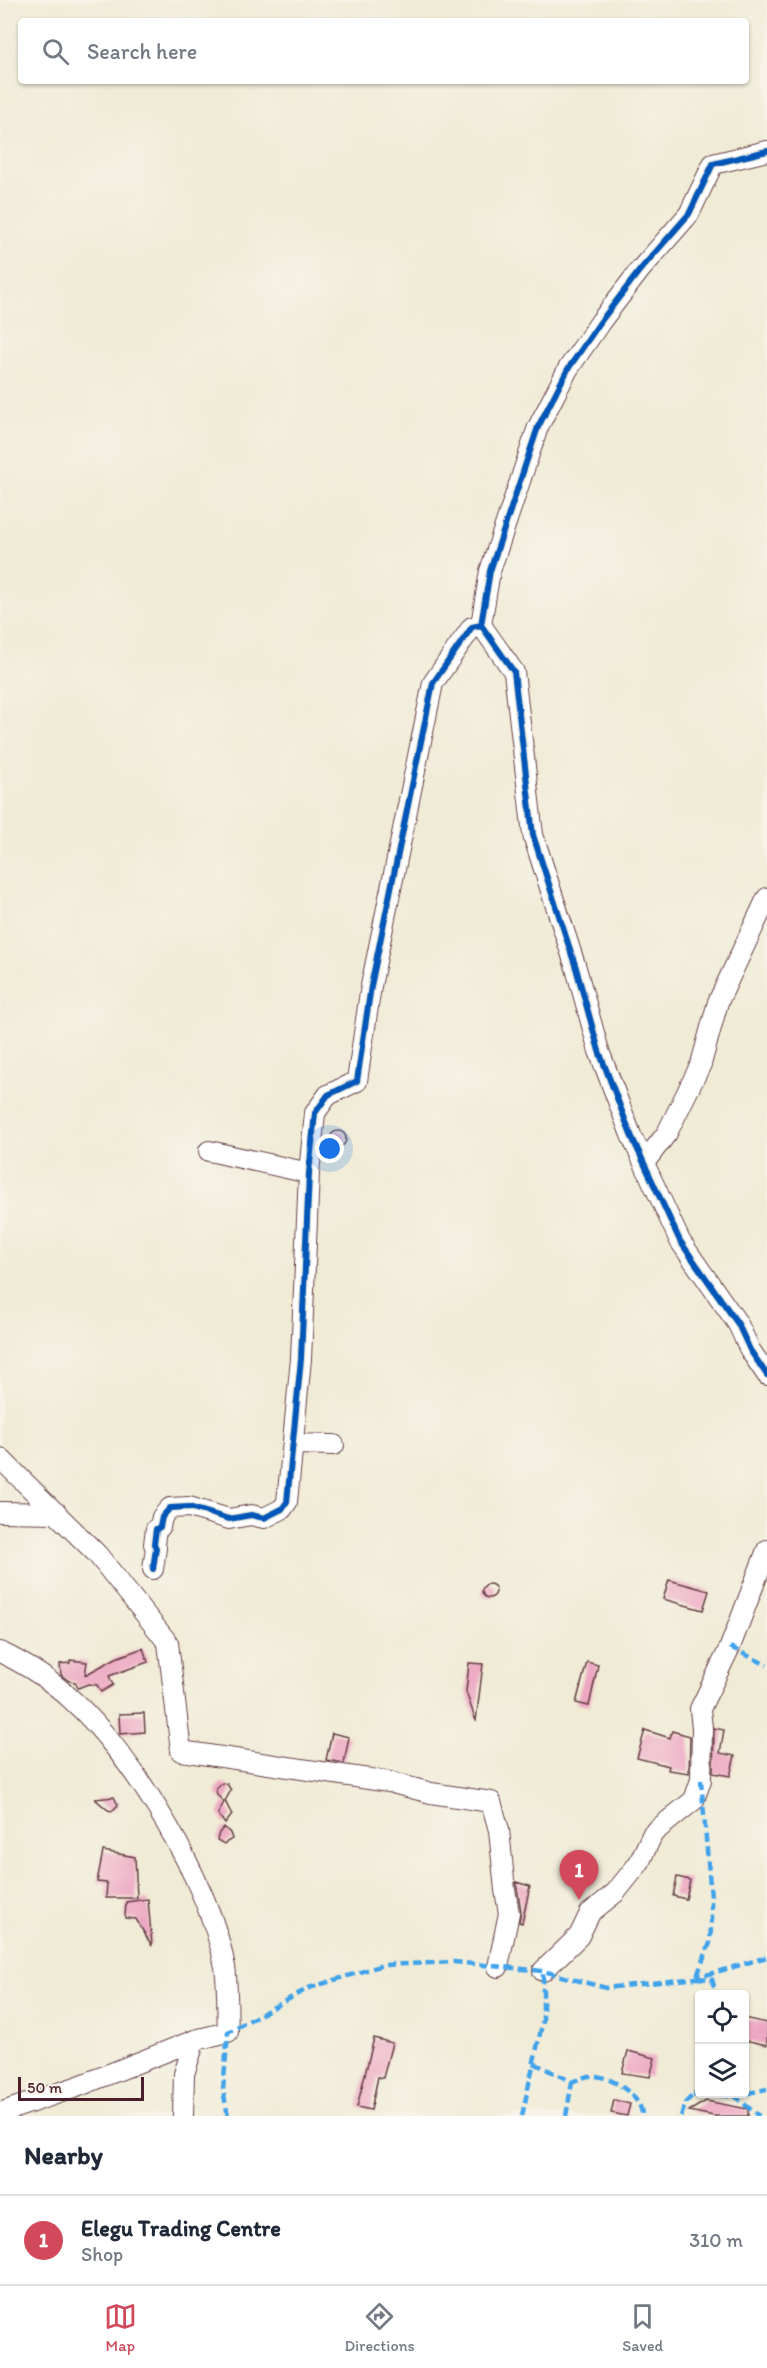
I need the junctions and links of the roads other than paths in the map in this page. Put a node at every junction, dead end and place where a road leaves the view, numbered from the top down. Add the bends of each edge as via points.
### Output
1 (767, 152) edge
2 (482, 625) junction
3 (767, 898) edge
4 (209, 1152) dead end
5 (644, 1163) junction
6 (309, 1173) junction
7 (759, 1348) edge
8 (767, 1375) edge
9 (294, 1444) junction
10 (334, 1445) dead end
11 (0, 1458) edge
12 (0, 1512) edge
13 (57, 1514) junction
14 (767, 1550) edge
15 (153, 1569) dead end
16 (0, 1652) edge
17 (498, 1967) dead end
18 (543, 1971) dead end
19 (195, 2040) junction
20 (0, 2114) edge
21 (183, 2116) edge

1 - 2 street via 713,164 689,214 601,321 568,369 538,427 490,571
2 - 5 street via 514,672 533,835 599,1051
2 - 6 street via 472,627 433,683 371,986 357,1082 328,1095 315,1113
3 - 5 street via 718,1002 701,1064 667,1132
4 - 6 street
5 - 7 street via 680,1241
6 - 9 street
7 - 8 street
9 - 10 street
9 - 15 street via 287,1502 282,1509 264,1518 251,1515 230,1519 189,1507 170,1508 156,1529
11 - 13 street
12 - 13 street
13 - 17 street via 97,1554 168,1643 181,1750 491,1802 499,1830 509,1913
14 - 18 street via 730,1647 700,1708 701,1780 694,1800 653,1833 639,1863 615,1893 590,1913 579,1936
16 - 19 street via 72,1700 105,1736 140,1781 182,1851 209,1912 225,1968 228,2031
19 - 20 street
19 - 21 street via 184,2074

